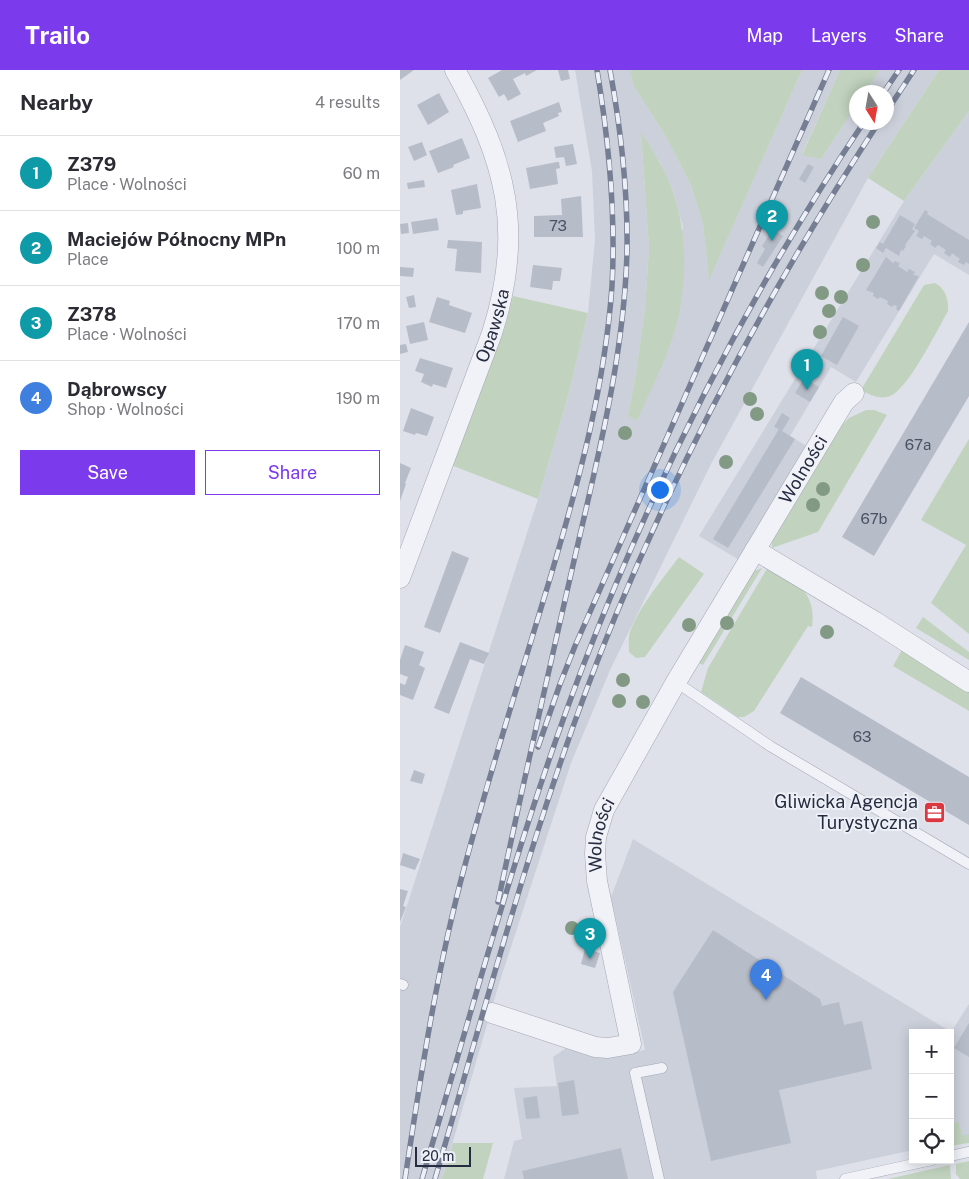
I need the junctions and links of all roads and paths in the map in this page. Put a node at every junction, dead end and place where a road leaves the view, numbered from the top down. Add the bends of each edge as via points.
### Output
1 (455, 70) edge
2 (854, 393) dead end
3 (406, 546) edge
4 (755, 550) junction
5 (400, 578) edge
6 (676, 682) junction
7 (969, 682) edge
8 (969, 864) edge
9 (492, 1012) dead end
10 (662, 1068) dead end
11 (969, 1152) edge
12 (954, 1155) edge
13 (914, 1164) edge
14 (659, 1179) edge
15 (845, 1179) edge

1 - 3 street, Opawska via 489,137 499,169 507,209 508,260 503,295 492,332
2 - 4 street, Wolności via 844,402
3 - 5 street, Opawska
4 - 6 street, Wolności
4 - 7 street
6 - 8 lane via 770,746
6 - 9 street, Wolności via 604,810 596,837 597,880 631,1044 595,1047
10 - 14 lane via 635,1073
11 - 12 lane
13 - 15 lane

